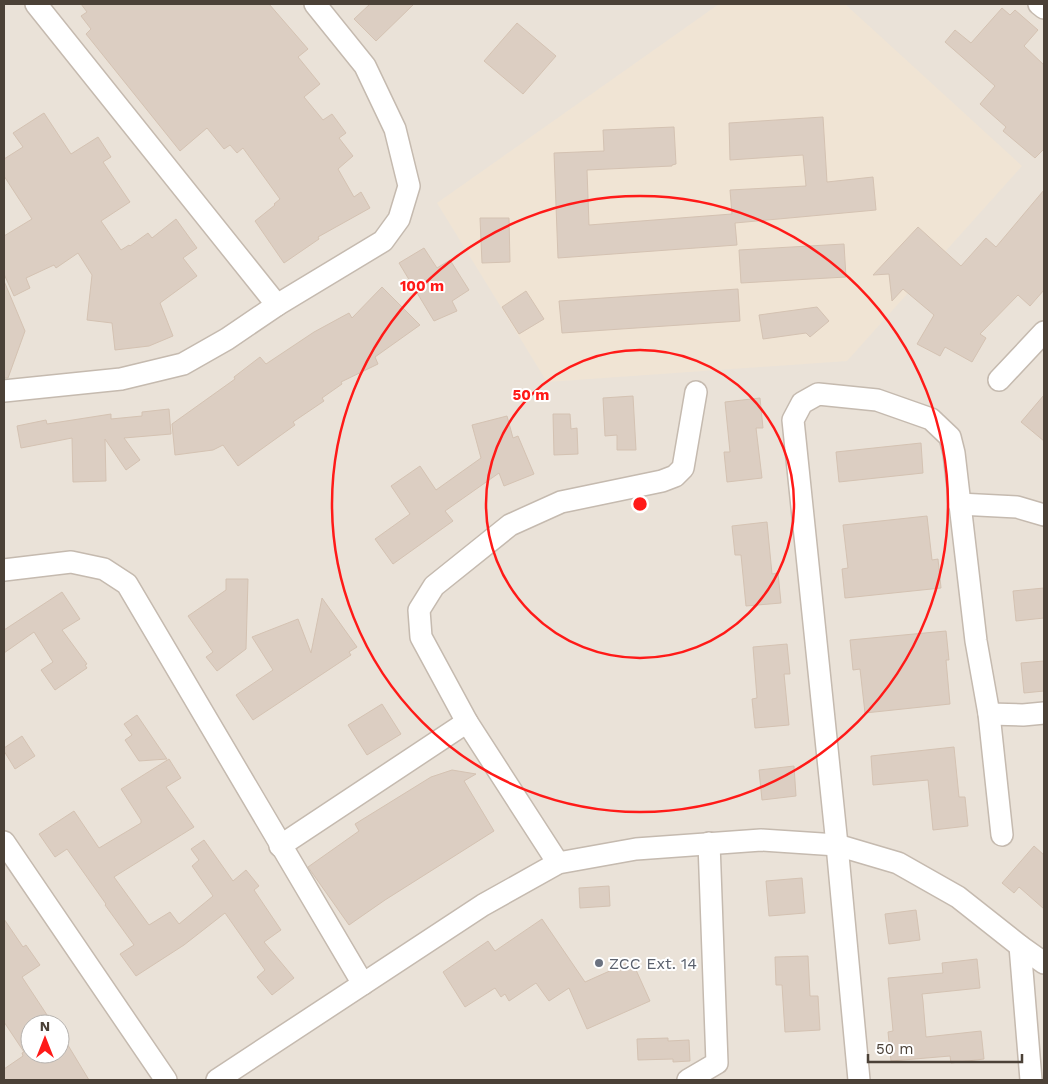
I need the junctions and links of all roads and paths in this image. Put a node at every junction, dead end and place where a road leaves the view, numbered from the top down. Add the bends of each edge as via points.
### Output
1 (36, 4) edge
2 (315, 4) edge
3 (1039, 4) edge
4 (1044, 8) edge
5 (277, 304) junction
6 (1044, 332) edge
7 (999, 380) dead end
8 (4, 391) edge
9 (696, 392) dead end
10 (959, 504) junction
11 (1044, 515) edge
12 (4, 570) edge
13 (1044, 713) edge
14 (989, 714) junction
15 (467, 722) junction
16 (1002, 835) dead end
17 (4, 842) edge
18 (709, 843) junction
19 (837, 845) junction
20 (280, 846) junction
21 (558, 863) junction
22 (1020, 946) junction
23 (1044, 963) edge
24 (363, 984) junction
25 (718, 1072) edge
26 (166, 1080) edge
27 (217, 1080) edge
28 (688, 1080) edge
29 (859, 1080) edge
30 (1031, 1080) edge

1 - 5 street
2 - 5 street via 365,66 395,129 409,186 399,219 383,241
3 - 4 street
5 - 8 street via 227,339 183,364 120,379
6 - 7 street
9 - 15 street via 683,468 675,476 561,502 518,521 434,586 419,610 421,637
10 - 11 street via 1017,507
10 - 14 street via 976,641
10 - 19 street via 950,437 931,419 877,400 818,394 802,403 793,420
12 - 20 street via 71,562 104,569 127,584
13 - 14 street
14 - 16 street
15 - 20 street
15 - 21 street
17 - 26 street
18 - 19 street via 761,840
18 - 21 street via 636,849
18 - 25 street
19 - 22 street via 898,863 958,897
19 - 29 street
20 - 24 street
21 - 24 street via 483,905
22 - 23 street
22 - 30 street
24 - 27 street
25 - 28 street

